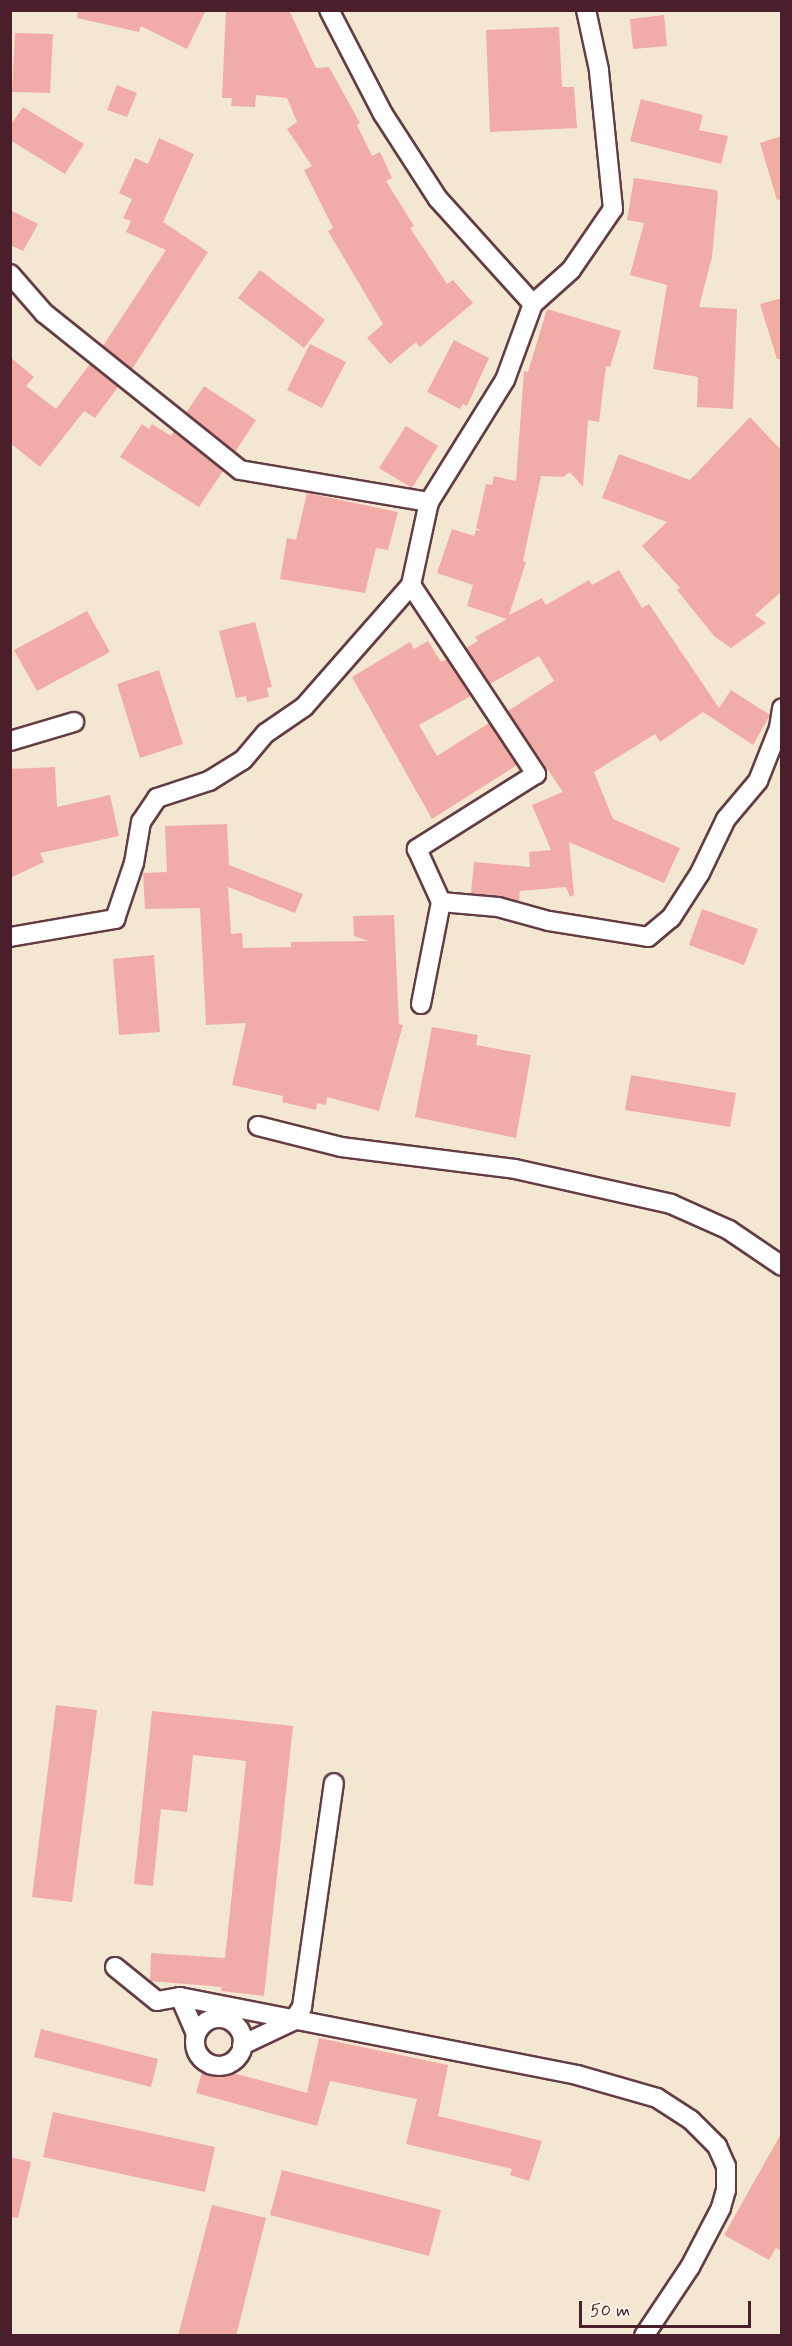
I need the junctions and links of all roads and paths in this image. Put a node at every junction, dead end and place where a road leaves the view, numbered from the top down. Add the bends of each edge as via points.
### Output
1 (329, 10) edge
2 (586, 10) edge
3 (10, 273) edge
4 (533, 304) junction
5 (429, 502) junction
6 (411, 585) junction
7 (782, 708) edge
8 (74, 722) dead end
9 (10, 741) edge
10 (441, 902) junction
11 (10, 937) edge
12 (421, 1004) dead end
13 (258, 1126) dead end
14 (782, 1266) edge
15 (334, 1783) dead end
16 (115, 1967) dead end
17 (180, 1997) junction
18 (293, 2021) junction
19 (196, 2034) junction
20 (242, 2045) junction
21 (644, 2336) edge

1 - 4 street via 383,114 438,199
2 - 4 street via 599,70 613,209 571,270
3 - 5 street via 44,313 240,470
4 - 5 street via 505,380
5 - 6 street
6 - 10 street via 536,774 417,849
6 - 11 street via 304,707 266,733 243,760 208,781 157,798 141,822 134,863 116,919
7 - 10 street via 779,728 758,781 726,819 700,873 671,918 648,937 549,921 498,907
8 - 9 street
10 - 12 street
13 - 14 street via 341,1147 515,1169 671,1204 729,1230
15 - 18 street via 302,2007
16 - 17 street via 157,2001
17 - 18 street
17 - 19 street
18 - 20 street
18 - 21 street via 577,2075 657,2098 691,2120 717,2146 726,2166 726,2190 721,2208 690,2267
19 - 20 street via 207,2021 224,2019 238,2029
19 - 20 street via 196,2051 213,2065 230,2063

